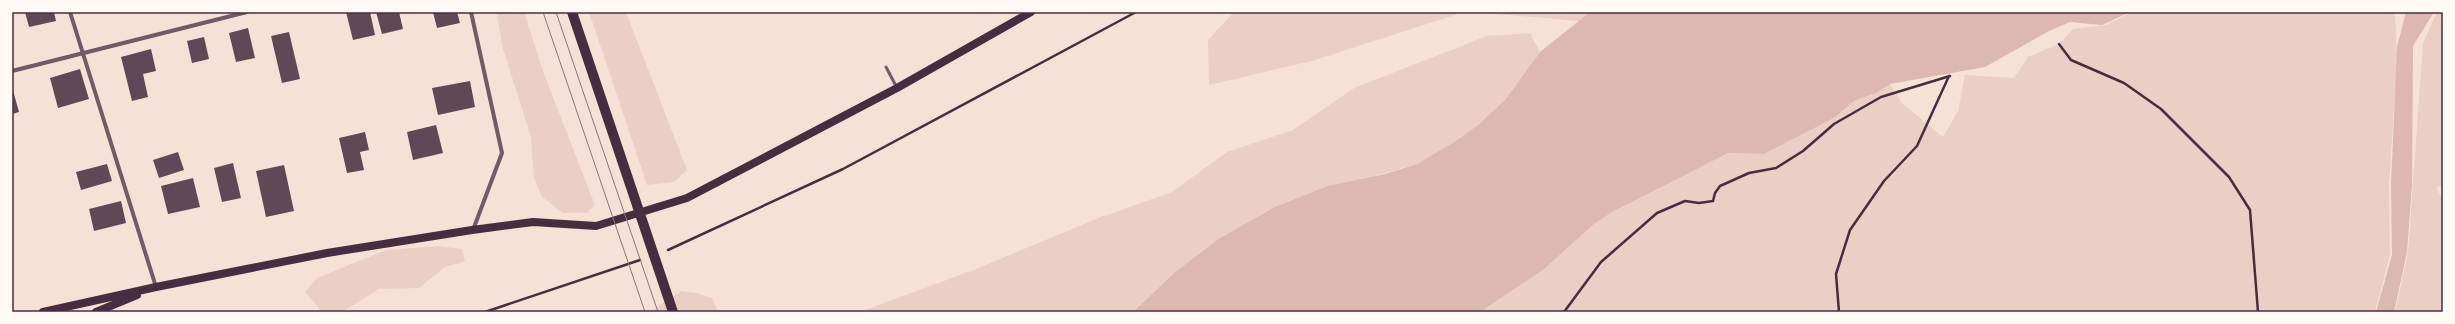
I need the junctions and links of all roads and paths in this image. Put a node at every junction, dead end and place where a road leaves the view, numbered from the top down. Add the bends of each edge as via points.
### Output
1 (70, 12) edge
2 (247, 12) edge
3 (472, 12) edge
4 (572, 12) edge
5 (1031, 12) edge
6 (1136, 12) edge
7 (2058, 44) dead end
8 (82, 53) junction
9 (886, 66) dead end
10 (12, 71) edge
11 (897, 88) junction
12 (472, 230) junction
13 (670, 249) dead end
14 (611, 270) dead end
15 (156, 287) junction
16 (43, 312) edge
17 (96, 312) edge
18 (485, 312) edge
19 (673, 312) edge
20 (1564, 312) edge
21 (1839, 312) edge
22 (2258, 312) edge

1 - 8 street
2 - 8 street
3 - 12 street via 502,153
4 - 19 main road
5 - 11 main road
6 - 13 path via 843,168
7 - 22 path via 2071,60 2124,83 2161,109 2229,177 2250,210
8 - 10 street
8 - 15 street
9 - 11 lane
11 - 12 main road via 687,198 596,226 533,222
12 - 15 main road via 327,253
14 - 18 path
15 - 16 main road
15 - 17 main road
20 - 21 path via 1601,262 1657,213 1685,201 1713,201 1720,186 1749,172 1776,168 1803,151 1834,124 1882,97 1950,76 1917,146 1884,181 1850,230 1836,274

